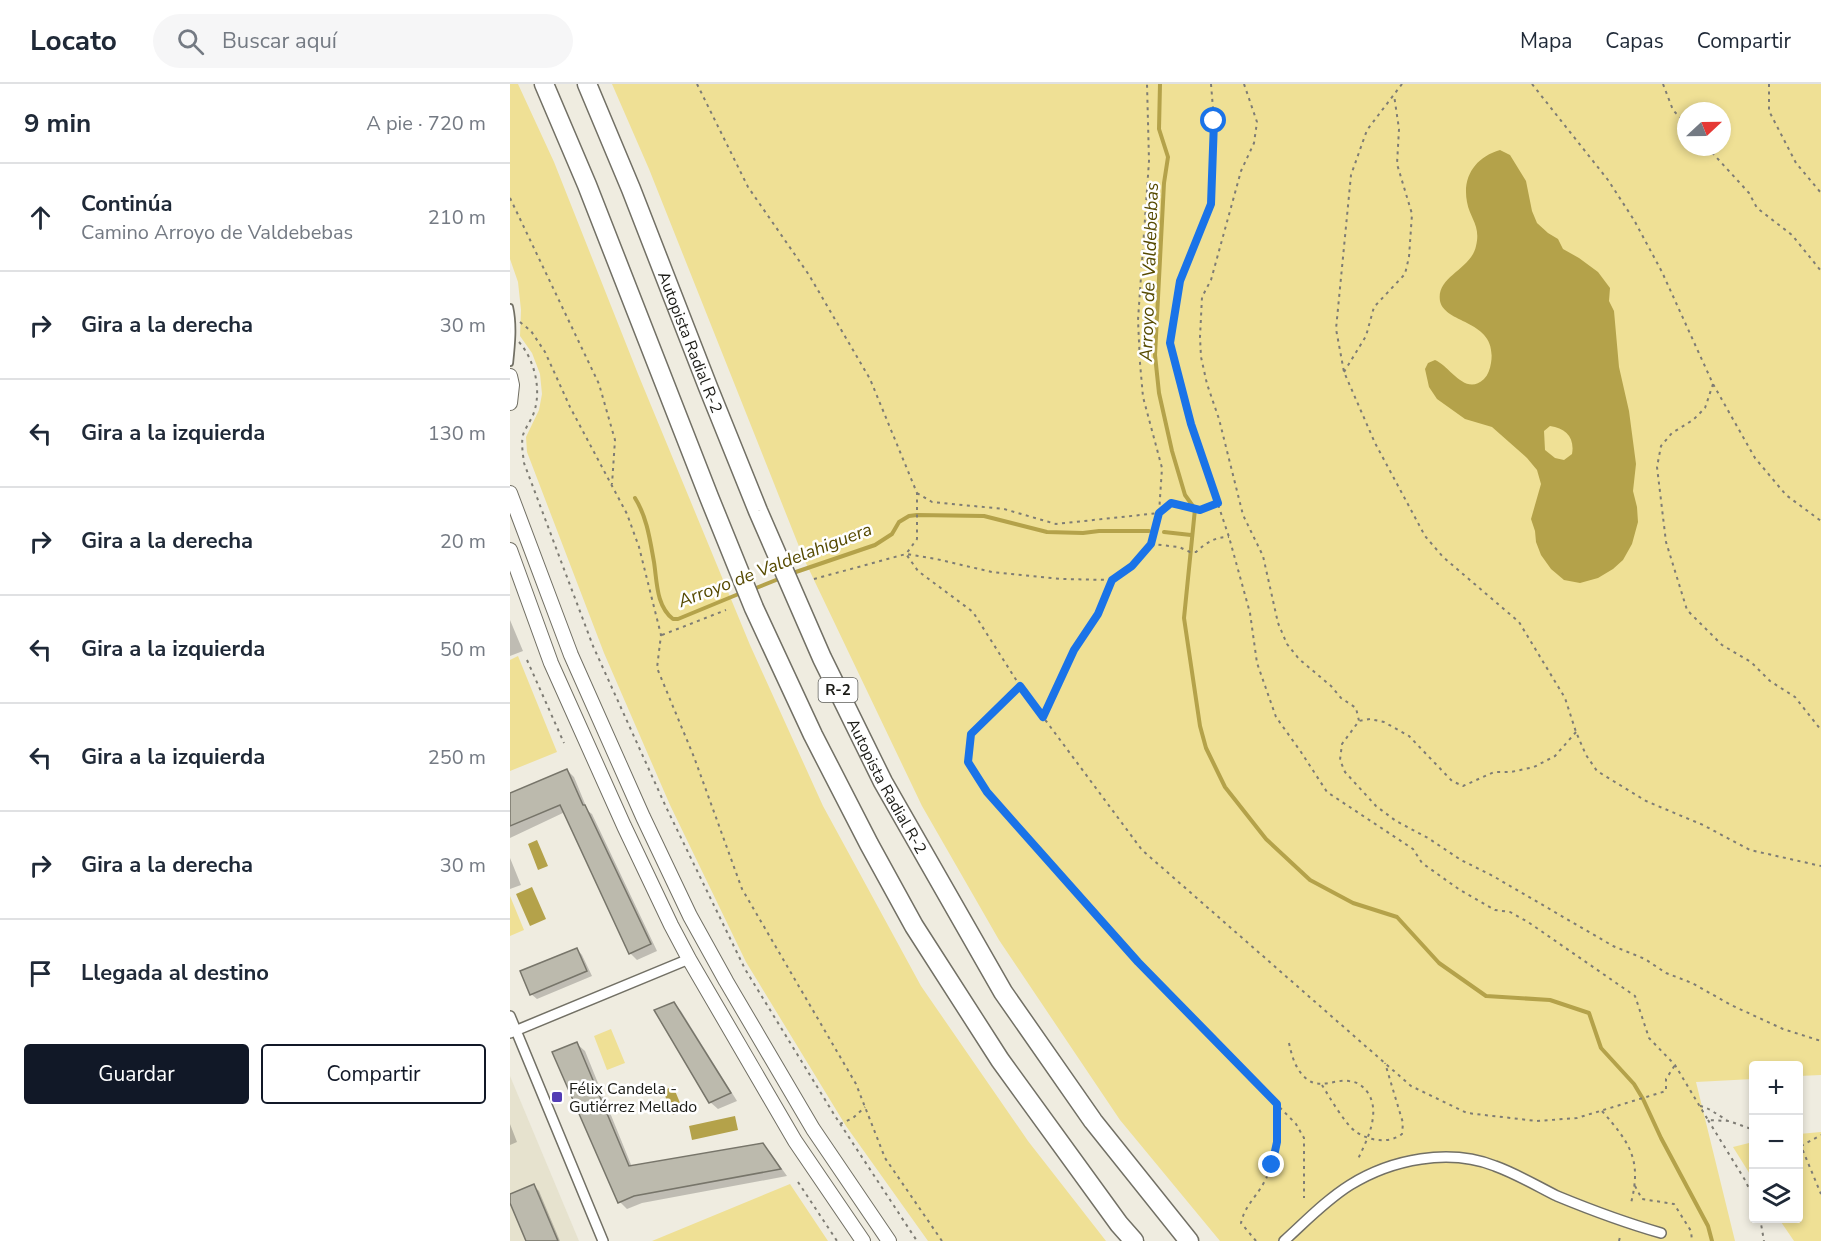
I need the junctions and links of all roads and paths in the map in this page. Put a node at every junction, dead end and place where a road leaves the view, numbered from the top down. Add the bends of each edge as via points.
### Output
1 (544, 84) edge
2 (587, 84) edge
3 (697, 84) edge
4 (1147, 84) edge
5 (1211, 84) edge
6 (1244, 84) edge
7 (1402, 84) edge
8 (1532, 84) edge
9 (1663, 84) edge
10 (1769, 84) edge
11 (1394, 94) junction
12 (1677, 114) edge
13 (1715, 156) edge
14 (1821, 193) edge
15 (510, 198) edge
16 (1821, 271) edge
17 (510, 307) edge
18 (519, 321) dead end
19 (512, 336) junction
20 (510, 363) edge
21 (1344, 372) junction
22 (510, 376) edge
23 (1713, 384) junction
24 (510, 403) edge
25 (612, 484) junction
26 (510, 493) edge
27 (917, 494) junction
28 (1218, 503) junction
29 (1159, 513) junction
30 (1821, 521) edge
31 (1229, 537) junction
32 (1151, 544) junction
33 (510, 550) edge
34 (906, 554) junction
35 (814, 579) dead end
36 (1112, 580) junction
37 (726, 610) dead end
38 (661, 635) junction
39 (527, 660) dead end
40 (1020, 686) junction
41 (1043, 717) junction
42 (1359, 721) junction
43 (1821, 730) edge
44 (1576, 732) junction
45 (564, 743) dead end
46 (1821, 866) edge
47 (689, 960) junction
48 (510, 1016) edge
49 (513, 1032) edge
50 (1821, 1041) edge
51 (1289, 1043) dead end
52 (1385, 1063) junction
53 (1675, 1065) junction
54 (1322, 1085) junction
55 (1277, 1104) junction
56 (1698, 1105) junction
57 (865, 1107) junction
58 (1602, 1111) junction
59 (1708, 1120) junction
60 (1729, 1121) junction
61 (840, 1124) junction
62 (1749, 1128) edge
63 (1821, 1135) edge
64 (1368, 1137) junction
65 (1803, 1144) edge
66 (1803, 1153) edge
67 (1358, 1159) dead end
68 (798, 1182) dead end
69 (1635, 1186) junction
70 (1749, 1188) edge
71 (1821, 1194) edge
72 (1304, 1198) dead end
73 (1631, 1203) dead end
74 (1761, 1223) edge
75 (1661, 1233) dead end
76 (603, 1241) edge
77 (837, 1241) edge
78 (863, 1241) edge
79 (889, 1241) edge
80 (917, 1241) edge
81 (942, 1241) edge
82 (1134, 1241) edge
83 (1189, 1241) edge
84 (1256, 1241) edge
85 (1284, 1241) edge
86 (1692, 1241) edge
87 (1764, 1241) edge

1 - 82 highway, R-2 via 754,608 813,735 914,926 1000,1060
2 - 83 highway, Autopista Radial R-2 / R-2 via 758,511 822,658 883,782 1004,992 1093,1121
3 - 27 path via 748,188 809,275 870,379
4 - 29 path via 1149,161 1138,320 1143,397 1162,468
5 - 28 path via 1211,204 1180,281 1170,343 1191,424
6 - 42 path via 1257,122 1254,143 1241,171 1211,280 1202,297 1201,357 1243,515 1263,556 1278,623 1287,644 1356,708
7 - 11 path
8 - 23 path via 1608,180 1634,220
9 - 12 path
10 - 14 path via 1769,111 1796,163
11 - 21 path via 1367,130 1351,175 1336,328
11 - 21 path via 1399,129 1397,164 1412,214 1409,257 1405,274 1374,307 1366,336
13 - 16 path via 1757,208 1792,235
15 - 25 path via 599,384 615,440
17 - 19 lane
18 - 25 path via 545,352
19 - 20 lane
19 - 61 path via 530,359 538,394 523,436 524,463 593,646 745,969
21 - 44 path via 1375,443 1425,536 1443,557 1519,622 1565,698
22 - 24 street
23 - 30 path via 1755,458 1786,495
23 - 43 path via 1705,408 1661,446 1657,467 1666,542 1687,610 1722,645 1795,697
25 - 38 path via 639,547
26 - 79 street via 571,655 690,916 813,1130
27 - 29 path via 932,502 1004,509 1056,524
27 - 34 path via 917,539
28 - 29 path via 1200,510 1171,503
28 - 31 path
29 - 32 path
31 - 32 path via 1205,543 1197,552
31 - 53 path via 1250,614 1257,663 1276,717 1327,792 1413,849 1422,863 1460,890 1495,910 1528,921 1635,996 1650,1038
32 - 36 path via 1132,566
33 - 47 street via 551,663
34 - 35 path
34 - 36 path via 992,572
34 - 40 path via 918,571 973,612
36 - 41 path
37 - 38 path
38 - 57 path via 657,668 742,890 856,1084
39 - 45 path
40 - 41 path
40 - 55 path via 971,734 968,762 987,792 1138,962
41 - 52 path via 1142,850
42 - 44 path via 1384,722 1409,736 1452,781 1463,786 1494,772 1534,767 1555,756
42 - 50 path via 1342,744 1340,760 1345,772 1376,806 1396,821 1613,946 1645,958 1666,974 1783,1029
44 - 46 path via 1597,771 1646,801 1750,850
47 - 49 street
47 - 78 street via 795,1141
48 - 49 street
49 - 76 street
51 - 54 path via 1298,1069 1309,1081
52 - 58 path via 1411,1086 1467,1113 1537,1121 1577,1118
52 - 64 path via 1403,1124 1402,1134 1380,1141
53 - 56 path
53 - 58 path via 1666,1079 1666,1091
54 - 64 path via 1355,1132
54 - 64 path via 1348,1081 1360,1083 1366,1089 1374,1107
55 - 72 path via 1304,1138
55 - 84 path via 1277,1142 1272,1165 1241,1223
56 - 59 path
56 - 60 path
57 - 61 path
57 - 81 path via 885,1158
58 - 69 path via 1634,1157
59 - 60 path
59 - 70 path
60 - 62 path
61 - 80 path
63 - 65 path
64 - 67 path
66 - 71 path
68 - 77 path
69 - 73 path
69 - 86 path via 1642,1199 1674,1204 1692,1231
74 - 87 path
75 - 85 street via 1559,1196 1497,1166 1449,1156 1372,1173 1329,1200

